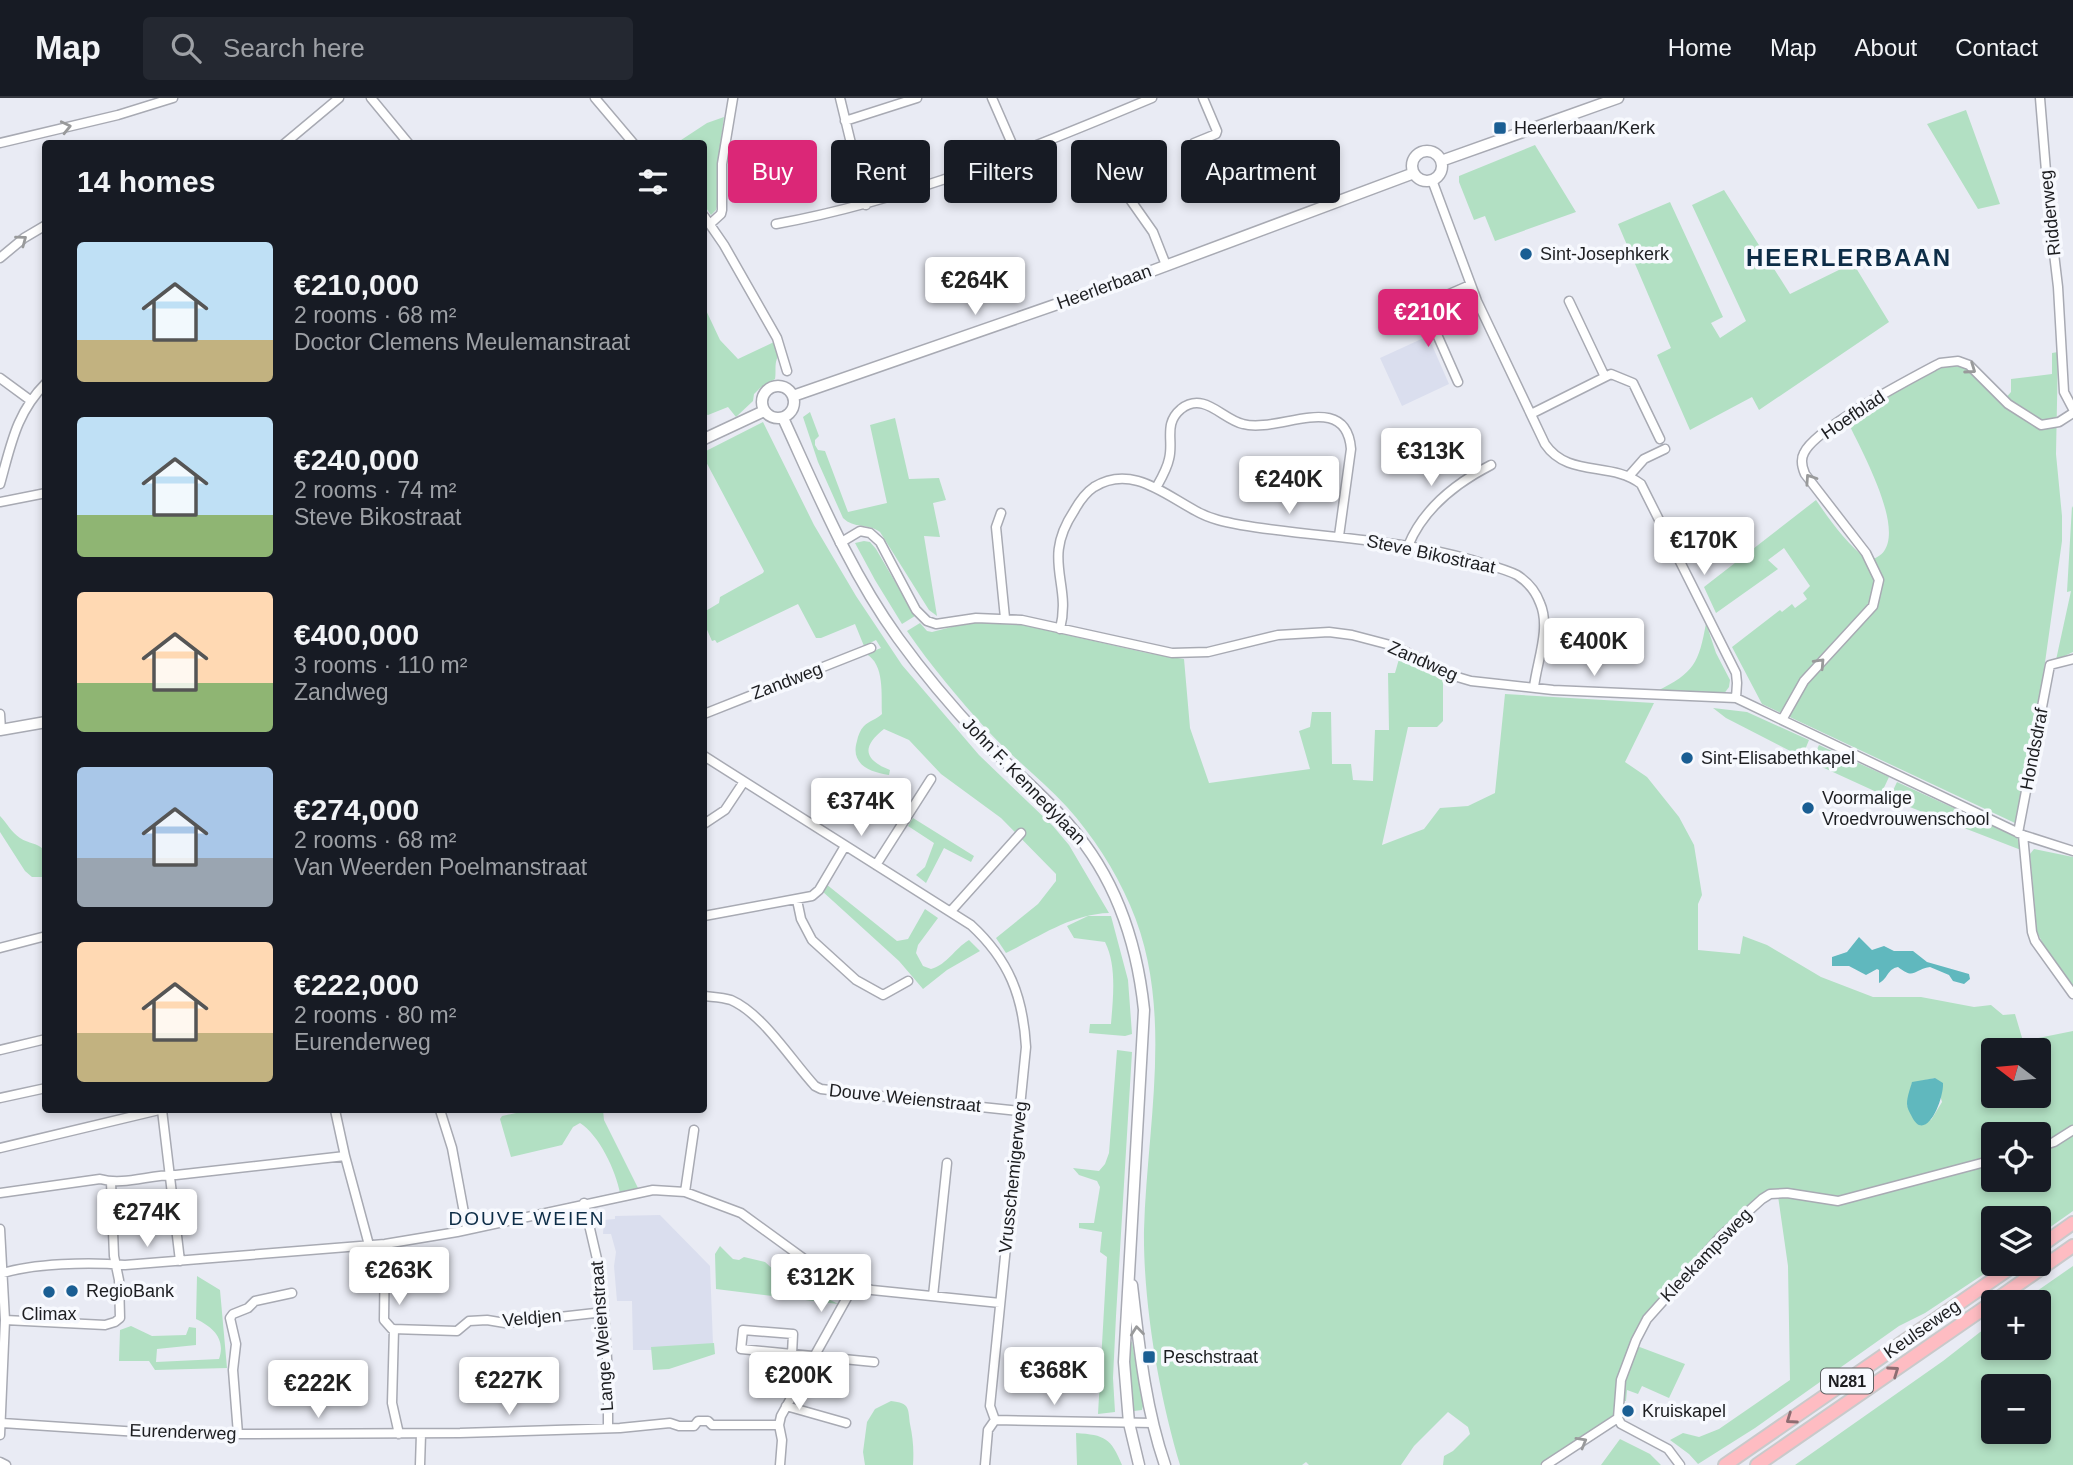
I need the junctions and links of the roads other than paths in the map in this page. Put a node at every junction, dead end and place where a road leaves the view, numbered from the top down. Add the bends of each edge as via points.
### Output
1 (173, 98) edge
2 (339, 98) edge
3 (371, 98) edge
4 (595, 98) edge
5 (733, 98) edge
6 (840, 98) edge
7 (917, 98) edge
8 (992, 98) edge
9 (1152, 98) edge
10 (1203, 98) edge
11 (1618, 98) edge
12 (2040, 98) edge
13 (845, 121) junction
14 (289, 140) edge
15 (406, 140) edge
16 (631, 140) edge
17 (1010, 140) edge
18 (1048, 140) edge
19 (1204, 140) edge
20 (0, 143) edge
21 (1441, 162) junction
22 (1414, 173) junction
23 (944, 179) edge
24 (1432, 180) junction
25 (1133, 203) edge
26 (866, 205) junction
27 (707, 220) edge
28 (710, 224) junction
29 (776, 224) dead end
30 (42, 227) edge
31 (0, 258) edge
32 (1166, 265) junction
33 (1470, 285) junction
34 (1569, 300) dead end
35 (787, 371) dead end
36 (1605, 377) junction
37 (0, 378) edge
38 (1458, 382) dead end
39 (42, 387) edge
40 (793, 396) junction
41 (30, 400) junction
42 (764, 411) junction
43 (2073, 411) edge
44 (1531, 414) junction
45 (783, 418) junction
46 (707, 438) edge
47 (1660, 439) dead end
48 (1665, 449) dead end
49 (1491, 465) dead end
50 (1629, 476) junction
51 (0, 484) edge
52 (1156, 488) junction
53 (42, 494) edge
54 (0, 502) edge
55 (1001, 513) dead end
56 (1339, 536) junction
57 (840, 543) junction
58 (1408, 546) junction
59 (1005, 618) junction
60 (1060, 629) junction
61 (871, 648) dead end
62 (2073, 659) edge
63 (1534, 687) junction
64 (1735, 698) junction
65 (0, 714) edge
66 (707, 714) edge
67 (1783, 720) junction
68 (42, 723) edge
69 (1, 730) edge
70 (707, 758) edge
71 (931, 779) dead end
72 (743, 783) junction
73 (707, 822) edge
74 (1021, 833) dead end
75 (2021, 834) junction
76 (845, 845) junction
77 (2073, 851) edge
78 (876, 865) junction
79 (797, 900) junction
80 (951, 911) junction
81 (707, 915) edge
82 (42, 937) edge
83 (0, 948) edge
84 (908, 981) dead end
85 (2073, 994) edge
86 (707, 996) edge
87 (42, 1040) edge
88 (0, 1050) edge
89 (42, 1089) edge
90 (0, 1098) edge
91 (1019, 1111) junction
92 (147, 1113) edge
93 (160, 1113) edge
94 (336, 1113) edge
95 (441, 1113) edge
96 (694, 1130) dead end
97 (2073, 1130) edge
98 (2051, 1143) edge
99 (0, 1148) edge
100 (345, 1156) junction
101 (947, 1163) dead end
102 (1981, 1163) edge
103 (170, 1174) junction
104 (111, 1182) junction
105 (685, 1192) junction
106 (0, 1193) edge
107 (584, 1203) junction
108 (2073, 1223) edge
109 (0, 1229) edge
110 (467, 1229) junction
111 (2051, 1239) edge
112 (385, 1244) junction
113 (369, 1245) junction
114 (2073, 1247) edge
115 (180, 1261) junction
116 (115, 1264) junction
117 (1130, 1267) junction
118 (2, 1274) edge
119 (1998, 1276) edge
120 (854, 1285) junction
121 (2010, 1290) edge
122 (292, 1293) dead end
123 (933, 1296) junction
124 (1000, 1303) junction
125 (1981, 1310) edge
126 (604, 1312) junction
127 (5, 1320) junction
128 (394, 1329) junction
129 (792, 1354) junction
130 (813, 1356) junction
131 (874, 1362) dead end
132 (2, 1373) edge
133 (786, 1406) junction
134 (1618, 1418) junction
135 (995, 1420) junction
136 (2, 1423) edge
137 (846, 1423) dead end
138 (1129, 1423) junction
139 (1153, 1423) junction
140 (779, 1424) junction
141 (608, 1428) junction
142 (237, 1434) junction
143 (399, 1434) junction
144 (421, 1434) junction
145 (0, 1435) edge
146 (0, 1462) edge
147 (6, 1465) edge
148 (420, 1465) edge
149 (780, 1465) edge
150 (985, 1465) edge
151 (1139, 1465) edge
152 (1165, 1465) edge
153 (1548, 1465) edge
154 (1681, 1465) edge
155 (1725, 1465) edge
156 (1757, 1465) edge

20 -> 1 street
2 - 14 street
3 - 15 street
4 - 16 street
5 - 28 street via 722,164 722,210
6 - 13 street
7 - 13 street
8 - 17 street
9 - 18 street
10 - 19 street via 1217,131
11 - 21 street
12 - 43 street, Ridderweg via 2064,392
13 - 26 street
21 - 22 street via 1435,153 1421,152 1413,159
21 - 24 street via 1439,174
22 - 24 street via 1422,180
22 - 32 street, Heerlerbaan
23 - 26 street
24 - 33 street
25 - 32 street via 1153,232
26 - 29 street
27 - 28 street
28 - 35 street via 777,338
31 -> 30 street
32 - 40 street, Heerlerbaan
33 - 38 street via 1424,305
33 - 44 street
34 - 36 street
36 - 44 street
36 - 47 street via 1611,374 1633,383
37 - 41 street
39 - 41 street
40 - 42 street via 787,388 772,387 763,398
40 - 45 street via 793,409
41 - 51 street via 17,425
42 - 45 street
42 - 46 street
67 -> 43 street, Hoefblad via 1804,681 1873,606 1879,580 1866,553 1805,474 1802,458 1808,446 1870,401 1940,362 1958,360 1969,365 2008,404 2041,425 2059,422
44 - 50 street via 1558,460
45 - 57 street, John F. Kennedylaan
48 - 50 street via 1644,459
49 - 58 street via 1434,506
50 - 64 street via 1647,495 1736,673
52 - 56 street, Steve Bikostraat via 1196,512 1222,521
52 - 56 street via 1170,457 1169,427 1188,405 1209,405 1237,422 1256,427 1326,417 1340,423 1351,449
52 - 60 street, Steve Bikostraat via 1116,478 1082,498 1057,549 1063,609
53 - 54 street
55 - 59 street via 996,527
56 - 58 street, Steve Bikostraat
57 - 59 street, Zandweg via 860,531 874,536 916,610 927,621
57 - 117 street, John F. Kennedylaan via 869,596 932,683 1070,825 1118,903 1134,948 1143,1010
58 - 63 street, Steve Bikostraat via 1505,570 1531,587 1542,606 1544,622
59 - 60 street, Zandweg
60 - 63 street, Zandweg via 1172,653 1208,652 1278,635 1352,635 1394,646 1463,679
61 - 66 street, Zandweg
62 - 75 street, Hondsdraf via 2050,665
63 - 64 street, Zandweg
64 - 67 street, Zandweg
65 - 69 street
67 - 75 street, Zandweg
68 - 69 street
70 - 72 street, Vrusschemigerweg
71 - 78 street
72 - 73 street via 725,810
72 - 76 street, Vrusschemigerweg
74 - 80 street
75 - 77 street, Zandweg
75 - 85 street via 2032,932
76 - 78 street, Vrusschemigerweg
76 - 79 street via 818,890
78 - 80 street, Vrusschemigerweg
79 - 81 street
79 - 84 street via 812,940 856,980 883,995
80 - 91 street, Vrusschemigerweg via 988,940 1017,990 1026,1047
82 - 83 street
86 - 91 street, Douve Weienstraat via 725,998 746,1009 821,1089
87 - 88 street
89 - 90 street
91 - 124 street, Vrusschemigerweg
92 - 99 street
93 - 103 street
94 - 100 street
95 - 110 street
96 - 105 street
97 - 98 street
100 - 103 street
100 - 113 street
101 - 123 street
102 - 134 street, Kleekampsweg via 1838,1201 1787,1193 1762,1199 1722,1235 1647,1319 1621,1380
103 - 104 street
103 - 115 street
104 - 106 street via 100,1179
104 - 116 street
105 - 107 street via 643,1191
105 - 120 street via 741,1213 818,1269
107 - 110 street
107 - 126 street, Lange Weienstraat
108 - 111 highway
109 - 118 street
110 - 112 street
112 - 113 street
112 - 128 street via 384,1320
113 - 115 street
114 - 121 highway, Keulseweg / N281
115 - 116 street
116 - 118 street via 29,1268
116 - 127 street via 122,1311 116,1322
117 - 138 street, John F. Kennedylaan via 1124,1362
139 -> 117 street, John F. Kennedylaan via 1139,1353
118 - 127 street
119 -> 155 highway, Keulseweg / N281
120 - 123 street
120 - 130 street
122 - 142 street via 255,1301 230,1318 236,1344
123 - 124 street
124 - 135 street, Vrusschemigerweg via 990,1406
156 -> 125 highway, Keulseweg / N281
126 - 128 street, Veldjen via 469,1321 457,1331
126 - 141 street, Lange Weienstraat
127 - 132 street
128 - 143 street via 392,1403
129 - 129 street via 741,1349 743,1329 793,1334
129 - 130 street
130 - 131 street
130 - 133 street
132 - 136 street
133 - 137 street
133 - 140 street
153 -> 134 street
134 - 154 street via 1621,1424 1668,1449
135 - 138 street
135 - 150 street, Vrusschemigerweg via 988,1430
136 - 142 street, Eurenderweg
136 - 145 street
138 - 139 street
138 - 151 street, John F. Kennedylaan
139 - 152 street, John F. Kennedylaan
140 - 141 street, Eurenderweg via 698,1421 694,1426 670,1423
140 - 149 street
141 - 144 street, Eurenderweg
142 - 143 street, Eurenderweg
143 - 144 street, Eurenderweg
144 - 148 street
146 - 147 street

